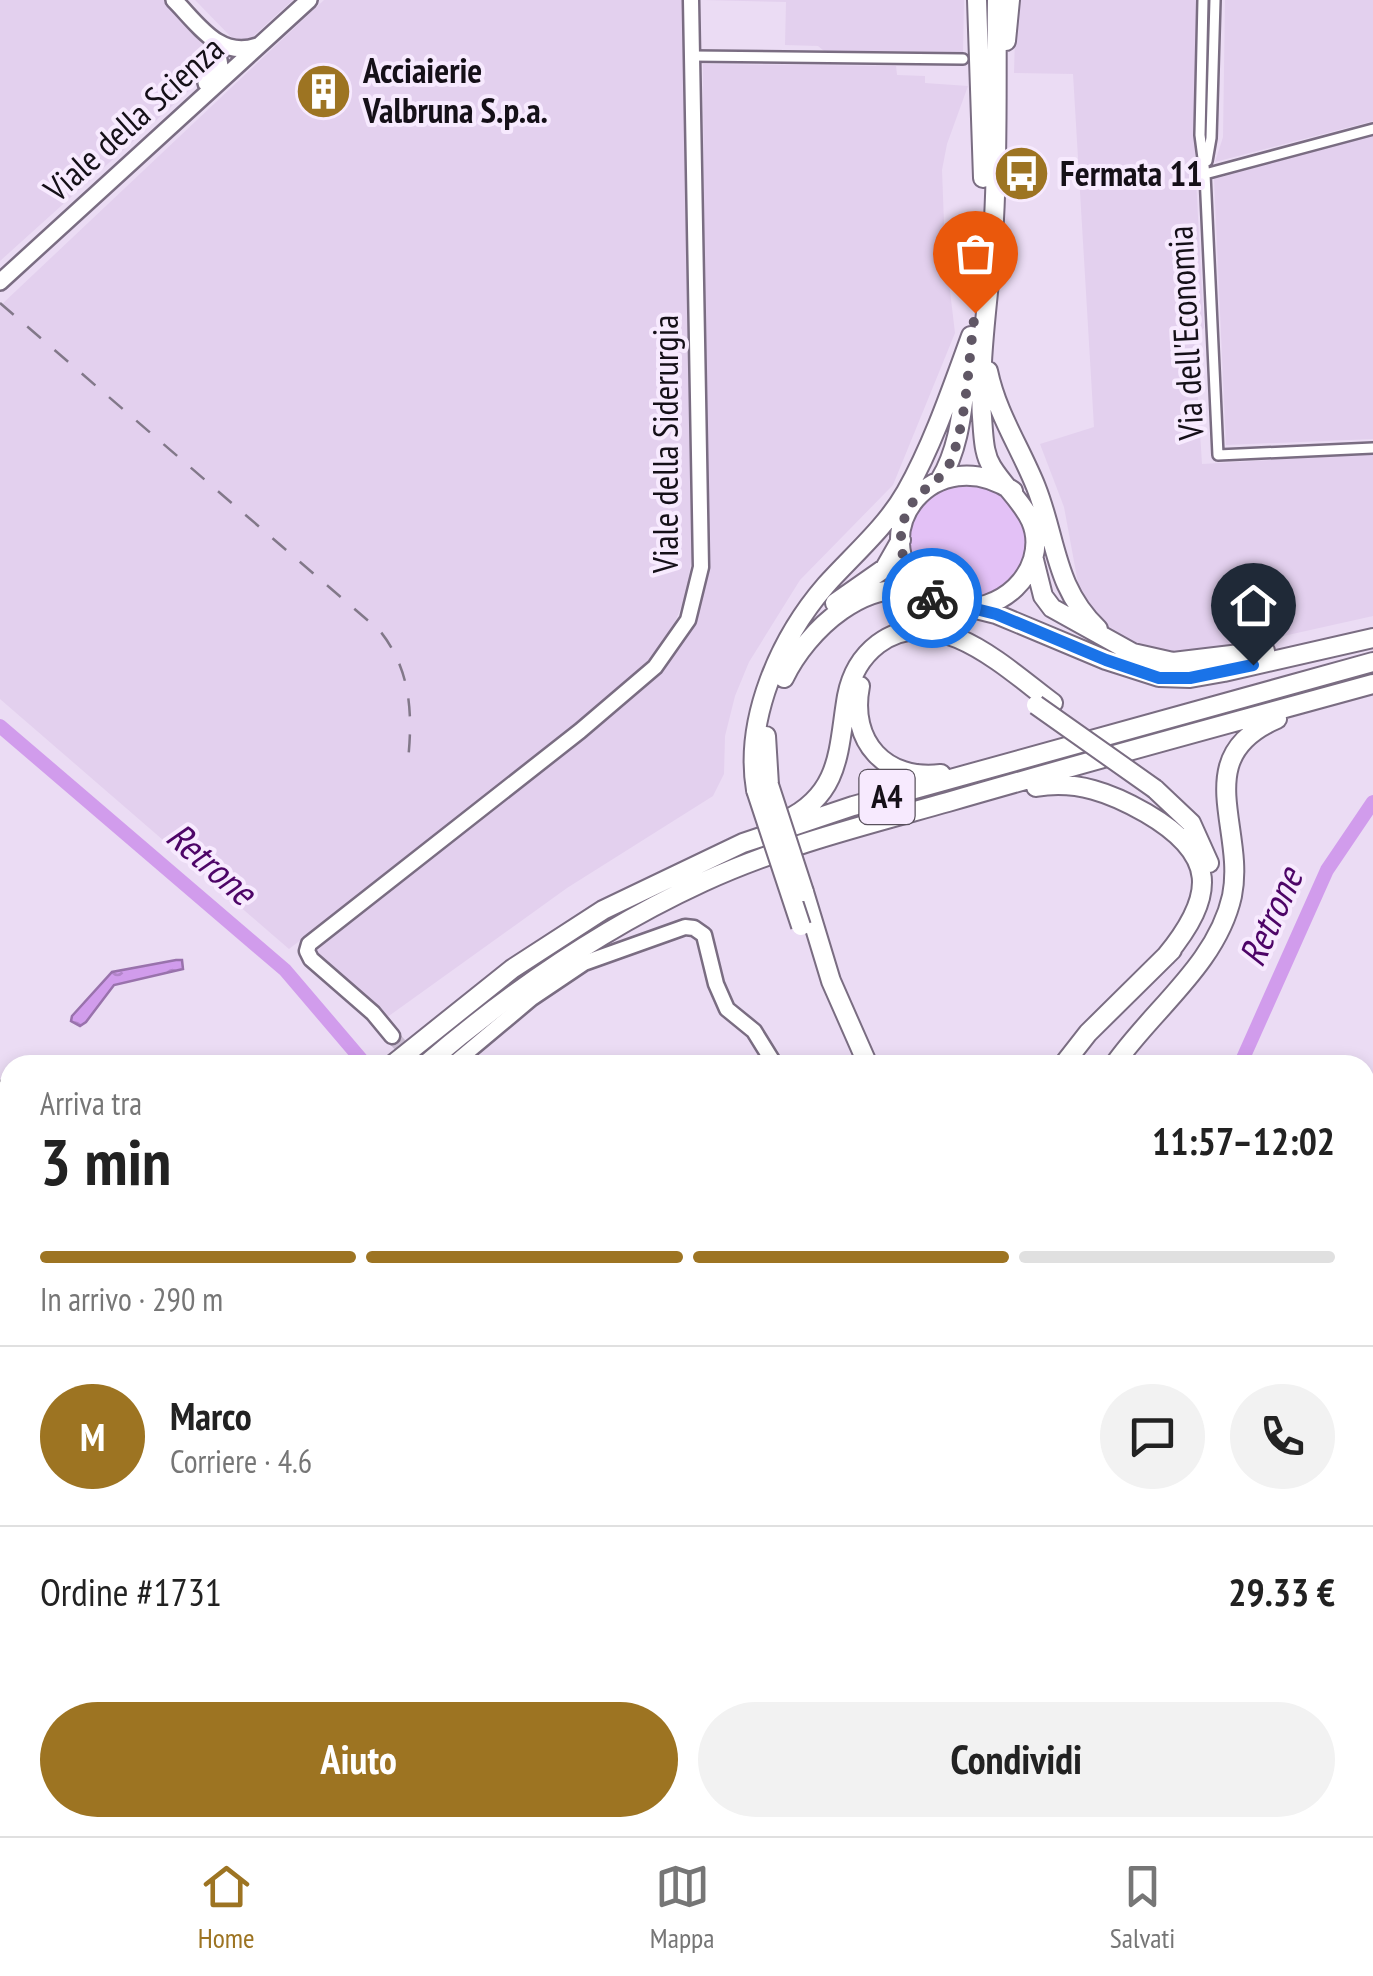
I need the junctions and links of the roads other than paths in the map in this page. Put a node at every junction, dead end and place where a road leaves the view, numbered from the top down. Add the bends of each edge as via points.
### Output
1 (174, 0) edge
2 (309, 0) edge
3 (691, 0) edge
4 (976, 0) edge
5 (986, 0) edge
6 (996, 0) edge
7 (1010, 0) edge
8 (1203, 0) edge
9 (1215, 0) edge
10 (216, 43) junction
11 (260, 44) junction
12 (692, 56) junction
13 (964, 59) dead end
14 (1373, 129) edge
15 (995, 151) junction
16 (1205, 174) junction
17 (983, 178) junction
18 (0, 268) edge
19 (0, 282) edge
20 (978, 336) junction
21 (1373, 448) edge
22 (940, 480) junction
23 (1014, 492) junction
24 (900, 540) junction
25 (1033, 557) junction
26 (930, 597) junction
27 (971, 608) junction
28 (1373, 627) edge
29 (1373, 638) edge
30 (1113, 643) junction
31 (1373, 662) edge
32 (776, 671) junction
33 (1373, 686) edge
34 (1045, 704) junction
35 (1184, 713) junction
36 (1161, 786) junction
37 (762, 788) junction
38 (829, 836) junction
39 (602, 910) junction
40 (1166, 956) junction
41 (1202, 958) junction
42 (392, 1036) tunnel mouth
43 (405, 1055) edge
44 (437, 1055) edge
45 (464, 1055) edge
46 (768, 1055) edge
47 (856, 1055) edge
48 (864, 1055) edge
49 (1070, 1055) edge
50 (1122, 1055) edge

1 - 10 main road
2 - 11 main road, Viale della Scienza
3 - 12 street, Viale della Siderurgia
4 - 17 highway
5 - 17 highway
6 - 15 highway
7 - 15 highway
8 - 16 street, Via dell'Economia
9 - 16 street, Via dell'Economia
10 - 11 main road via 245,50
10 - 18 main road, Viale della Scienza via 220,66 212,77
11 - 19 main road, Viale della Scienza
12 - 13 street
12 - 42 street, Viale della Siderurgia via 701,567 688,620 655,666 309,944 311,959
14 - 16 street
15 - 20 highway via 994,217
16 - 21 street, Via dell'Economia via 1218,455
17 - 20 highway
20 - 22 highway via 959,431
20 - 23 highway via 986,452
20 - 30 highway via 999,413 1038,492 1060,574 1087,618
20 - 32 highway via 905,493 814,600
22 - 23 highway via 980,475
22 - 24 highway via 912,503
23 - 25 highway via 1033,525
24 - 26 highway via 908,572
24 - 32 highway via 885,568 828,608
25 - 27 highway via 1006,596
25 - 30 highway via 1042,596 1052,608
26 - 27 highway
26 - 37 highway via 882,590 833,618 806,644 772,709
27 - 29 highway via 1159,678 1224,672
28 - 30 highway via 1198,661 1152,660
31 - 35 highway, A4
32 - 37 highway via 756,729 753,764
33 - 38 highway, A4
33 - 41 highway via 1276,719 1237,750 1224,790 1234,884 1222,929
34 - 35 highway via 958,649 924,640 902,643 876,659 858,700 873,750 892,767 918,775
34 - 36 highway
34 - 39 highway via 959,638 921,630 894,635 857,668 838,762 814,800 792,817 672,867
35 - 39 highway, A4 via 816,818 708,858
36 - 40 highway via 1207,852 1211,878 1205,914
36 - 41 highway via 1184,798 1202,821 1222,870 1220,908
37 - 47 highway, bridge via 801,926
37 - 48 highway, bridge
38 - 40 highway via 1040,786 1103,792 1178,833 1197,860 1198,909
38 - 44 highway, A4 via 741,866 639,914 526,984
39 - 43 highway, A4
40 - 49 highway
41 - 50 highway
45 - 46 street via 584,962 685,927 704,935 727,1009 754,1031

